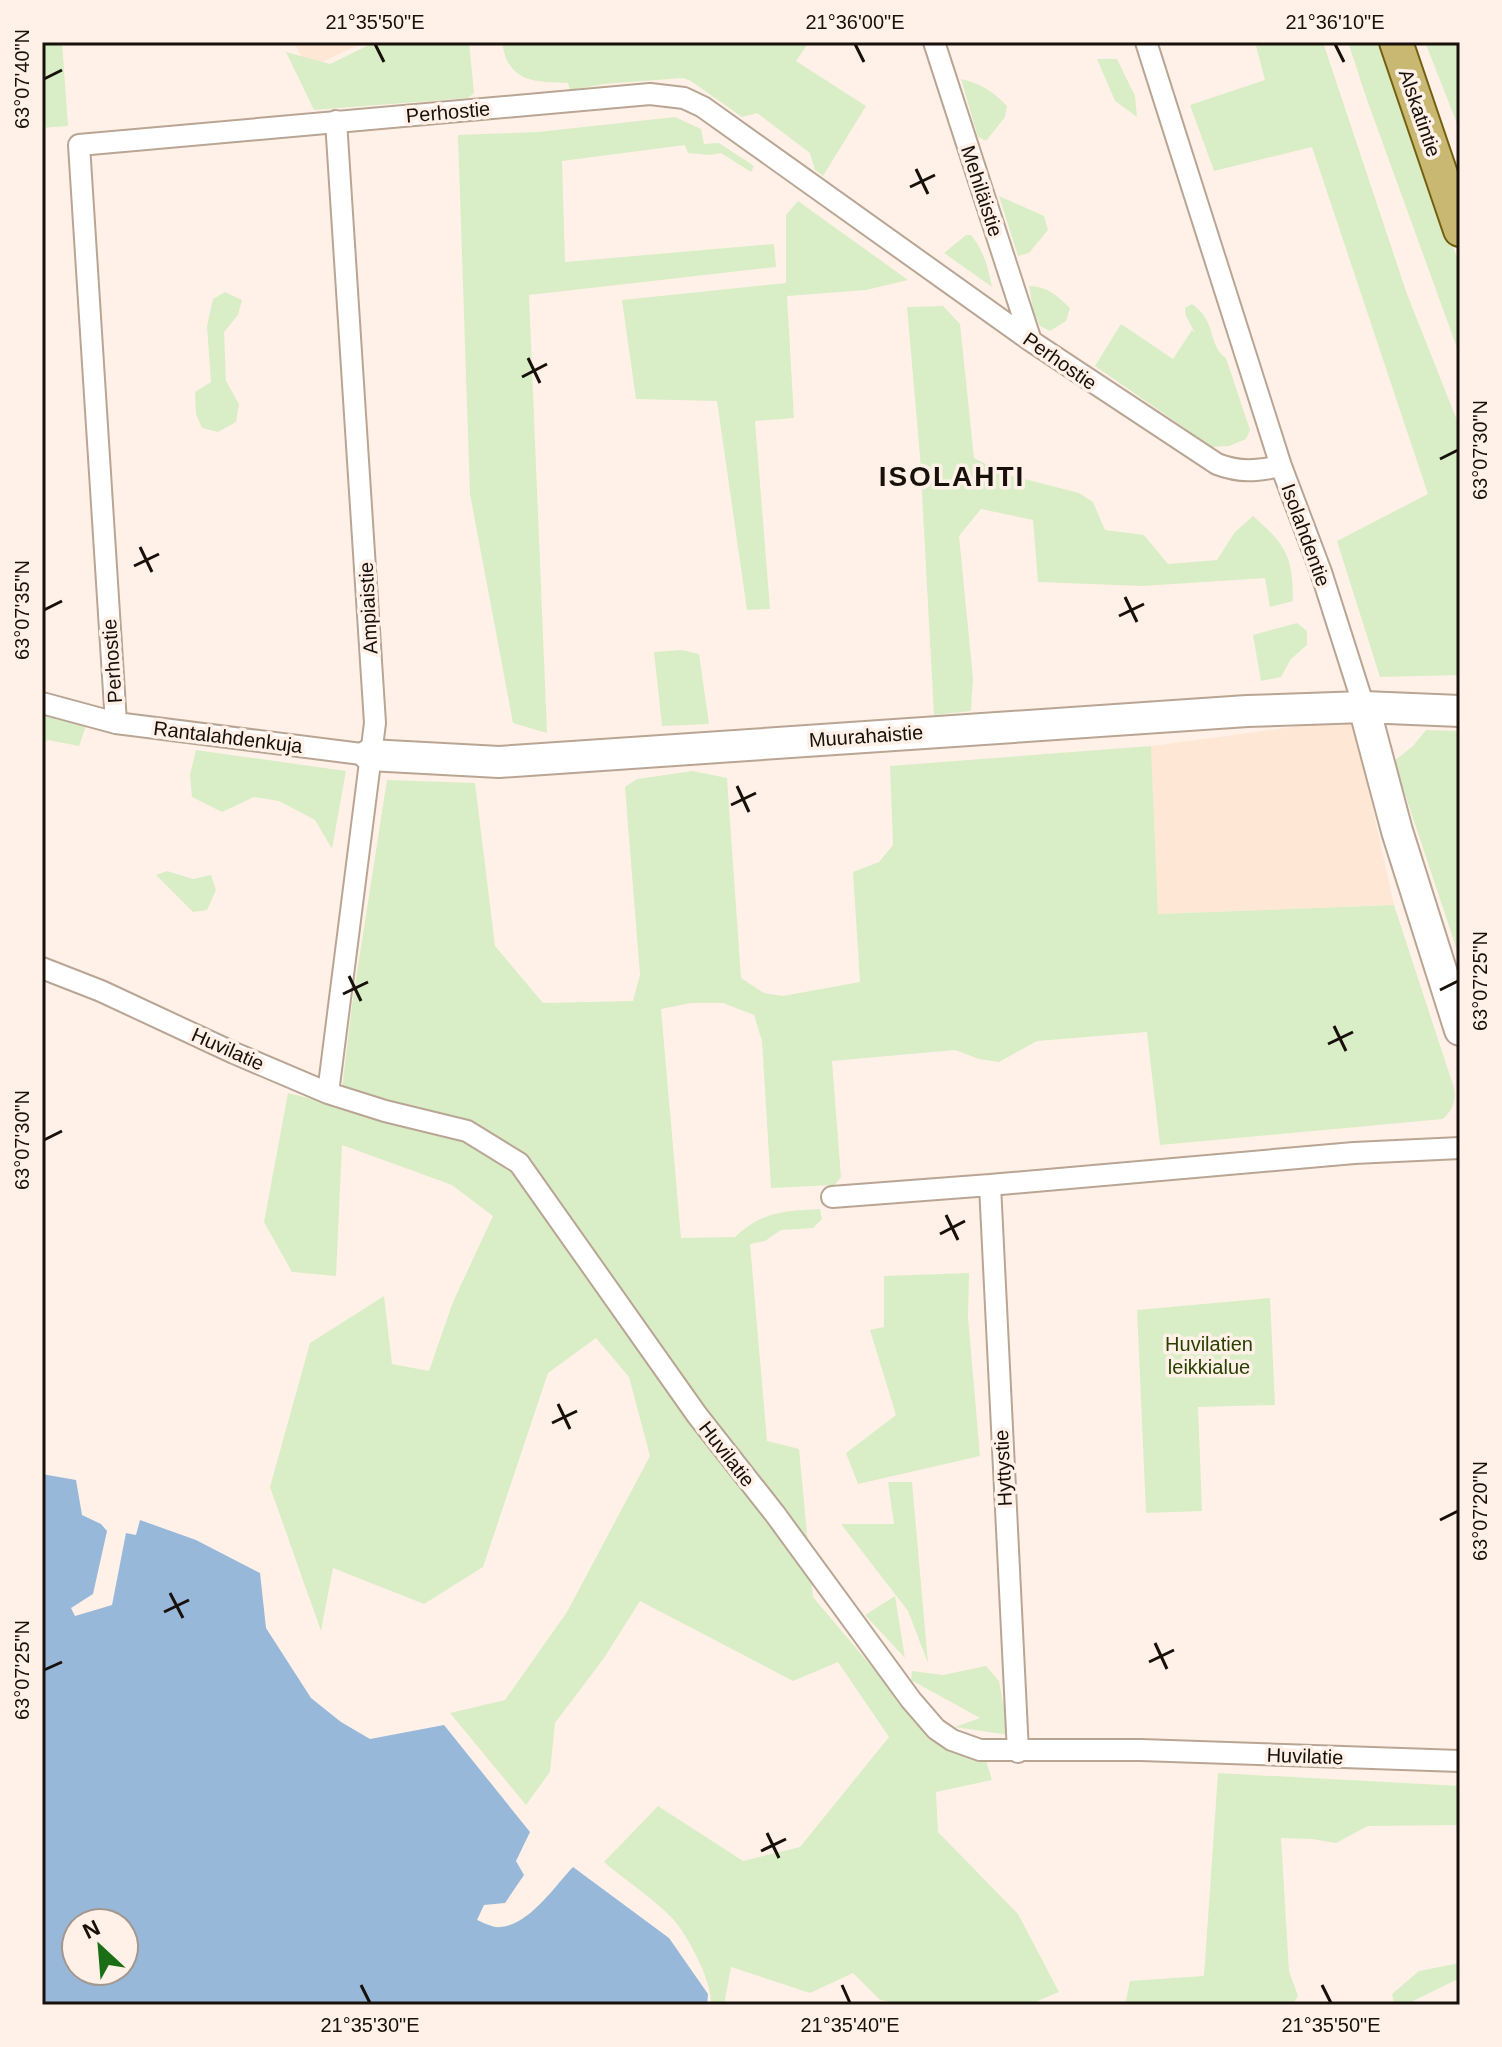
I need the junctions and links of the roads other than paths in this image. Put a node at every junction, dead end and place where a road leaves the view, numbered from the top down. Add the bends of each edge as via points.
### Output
1 (934, 42) edge
2 (1146, 42) edge
3 (1396, 42) edge
4 (336, 121) junction
5 (1460, 230) edge
6 (1031, 341) junction
7 (1281, 466) junction
8 (42, 703) edge
9 (1364, 707) junction
10 (1460, 711) edge
11 (116, 723) junction
12 (369, 755) junction
13 (42, 968) edge
14 (1460, 1030) edge
15 (328, 1093) junction
16 (1460, 1148) edge
17 (990, 1185) junction
18 (832, 1197) dead end
19 (1018, 1752) junction
20 (1460, 1761) edge

1 - 6 street, Mehiläistie
2 - 7 street, Isolahdentie
3 - 5 main road, Alskatintie
4 - 6 street, Perhostie via 650,94 684,98
4 - 11 street, Perhostie via 79,145
4 - 12 street, Ampiaistie via 375,723
6 - 7 street, Perhostie via 1217,464 1236,471
7 - 9 street, Isolahdentie
8 - 11 street, Rantalahdenkuja
9 - 10 street, Muurahaistie
9 - 12 street, Muurahaistie via 499,762
9 - 14 street, Isolahdentie
11 - 12 street, Rantalahdenkuja
12 - 15 street, Ampiaistie
13 - 15 street, Huvilatie
15 - 19 street, Huvilatie via 467,1131 519,1163 697,1415 911,1700 952,1740 980,1750
16 - 17 street
17 - 18 street
17 - 19 street, Hyttystie
19 - 20 street, Huvilatie via 1141,1750

